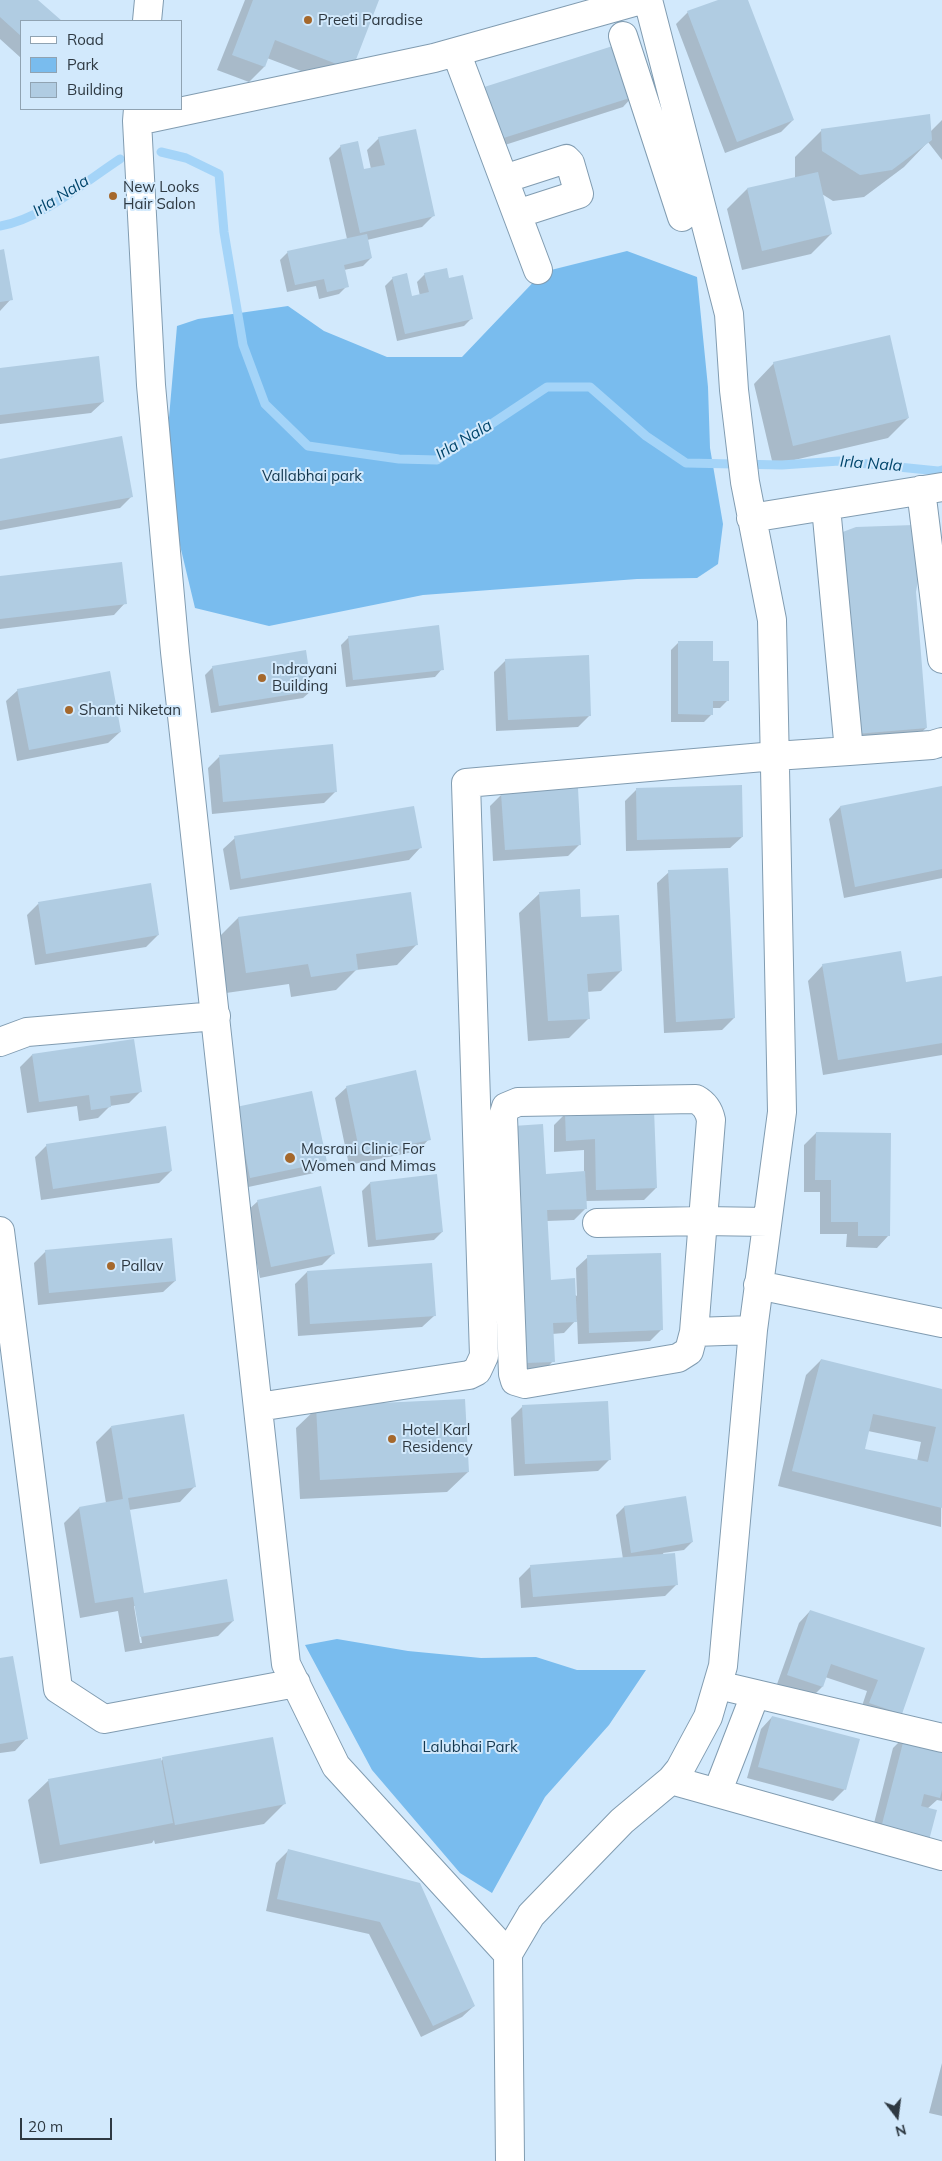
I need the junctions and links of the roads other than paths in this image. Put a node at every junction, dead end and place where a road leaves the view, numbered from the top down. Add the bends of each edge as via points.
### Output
1 (149, 0) edge
2 (641, 0) edge
3 (648, 0) edge
4 (147, 20) edge
5 (623, 36) dead end
6 (456, 52) junction
7 (663, 59) junction
8 (633, 68) junction
9 (182, 106) edge
10 (162, 110) edge
11 (137, 115) edge
12 (504, 179) junction
13 (685, 197) junction
14 (517, 214) junction
15 (538, 270) dead end
16 (931, 489) edge
17 (826, 507) junction
18 (751, 518) junction
19 (942, 659) edge
20 (942, 742) edge
21 (849, 751) junction
22 (775, 756) junction
23 (216, 1016) junction
24 (0, 1042) edge
25 (507, 1215) junction
26 (479, 1216) junction
27 (703, 1221) junction
28 (767, 1222) junction
29 (597, 1223) dead end
30 (0, 1231) edge
31 (758, 1285) junction
32 (511, 1321) junction
33 (482, 1322) junction
34 (942, 1324) edge
35 (753, 1330) junction
36 (694, 1332) junction
37 (258, 1407) junction
38 (296, 1683) junction
39 (718, 1685) junction
40 (756, 1696) junction
41 (699, 1734) junction
42 (942, 1738) edge
43 (737, 1743) junction
44 (686, 1758) junction
45 (671, 1780) junction
46 (722, 1781) junction
47 (942, 1856) edge
48 (508, 1954) junction
49 (510, 2161) edge

1 - 4 street
2 - 6 street
3 - 7 street
5 - 8 street
6 - 9 street
6 - 12 street
7 - 8 street
7 - 13 street
8 - 13 street
10 - 11 street
11 - 23 street via 151,385 175,652
12 - 14 street
12 - 14 street via 566,159 570,163 579,194
13 - 18 street via 729,314 734,390
14 - 15 street
16 - 17 street
16 - 19 street
17 - 18 street
17 - 21 street
18 - 22 street via 772,620
20 - 21 street
21 - 22 street
22 - 26 street via 466,783
22 - 28 street via 782,1112
23 - 24 street via 27,1032
23 - 37 street
25 - 26 street
25 - 27 street via 503,1117 506,1107 518,1102 696,1099 710,1112 711,1120
25 - 32 street
26 - 33 street
27 - 28 street
27 - 29 street
27 - 36 street
28 - 31 street
30 - 38 street via 58,1689 104,1719
31 - 34 street
31 - 35 street
32 - 33 street
32 - 36 street via 513,1374 515,1381 525,1384 678,1358 689,1351
33 - 37 street via 484,1356 477,1371 469,1375
35 - 36 street
35 - 39 street via 723,1666
37 - 38 street via 286,1664
38 - 48 street via 336,1766
39 - 40 street
39 - 41 street
40 - 42 street
40 - 43 street
41 - 43 street
41 - 44 street
43 - 46 street
44 - 45 street
44 - 46 street
45 - 46 street
45 - 48 street via 622,1821 557,1887 531,1915
46 - 47 street
48 - 49 street

